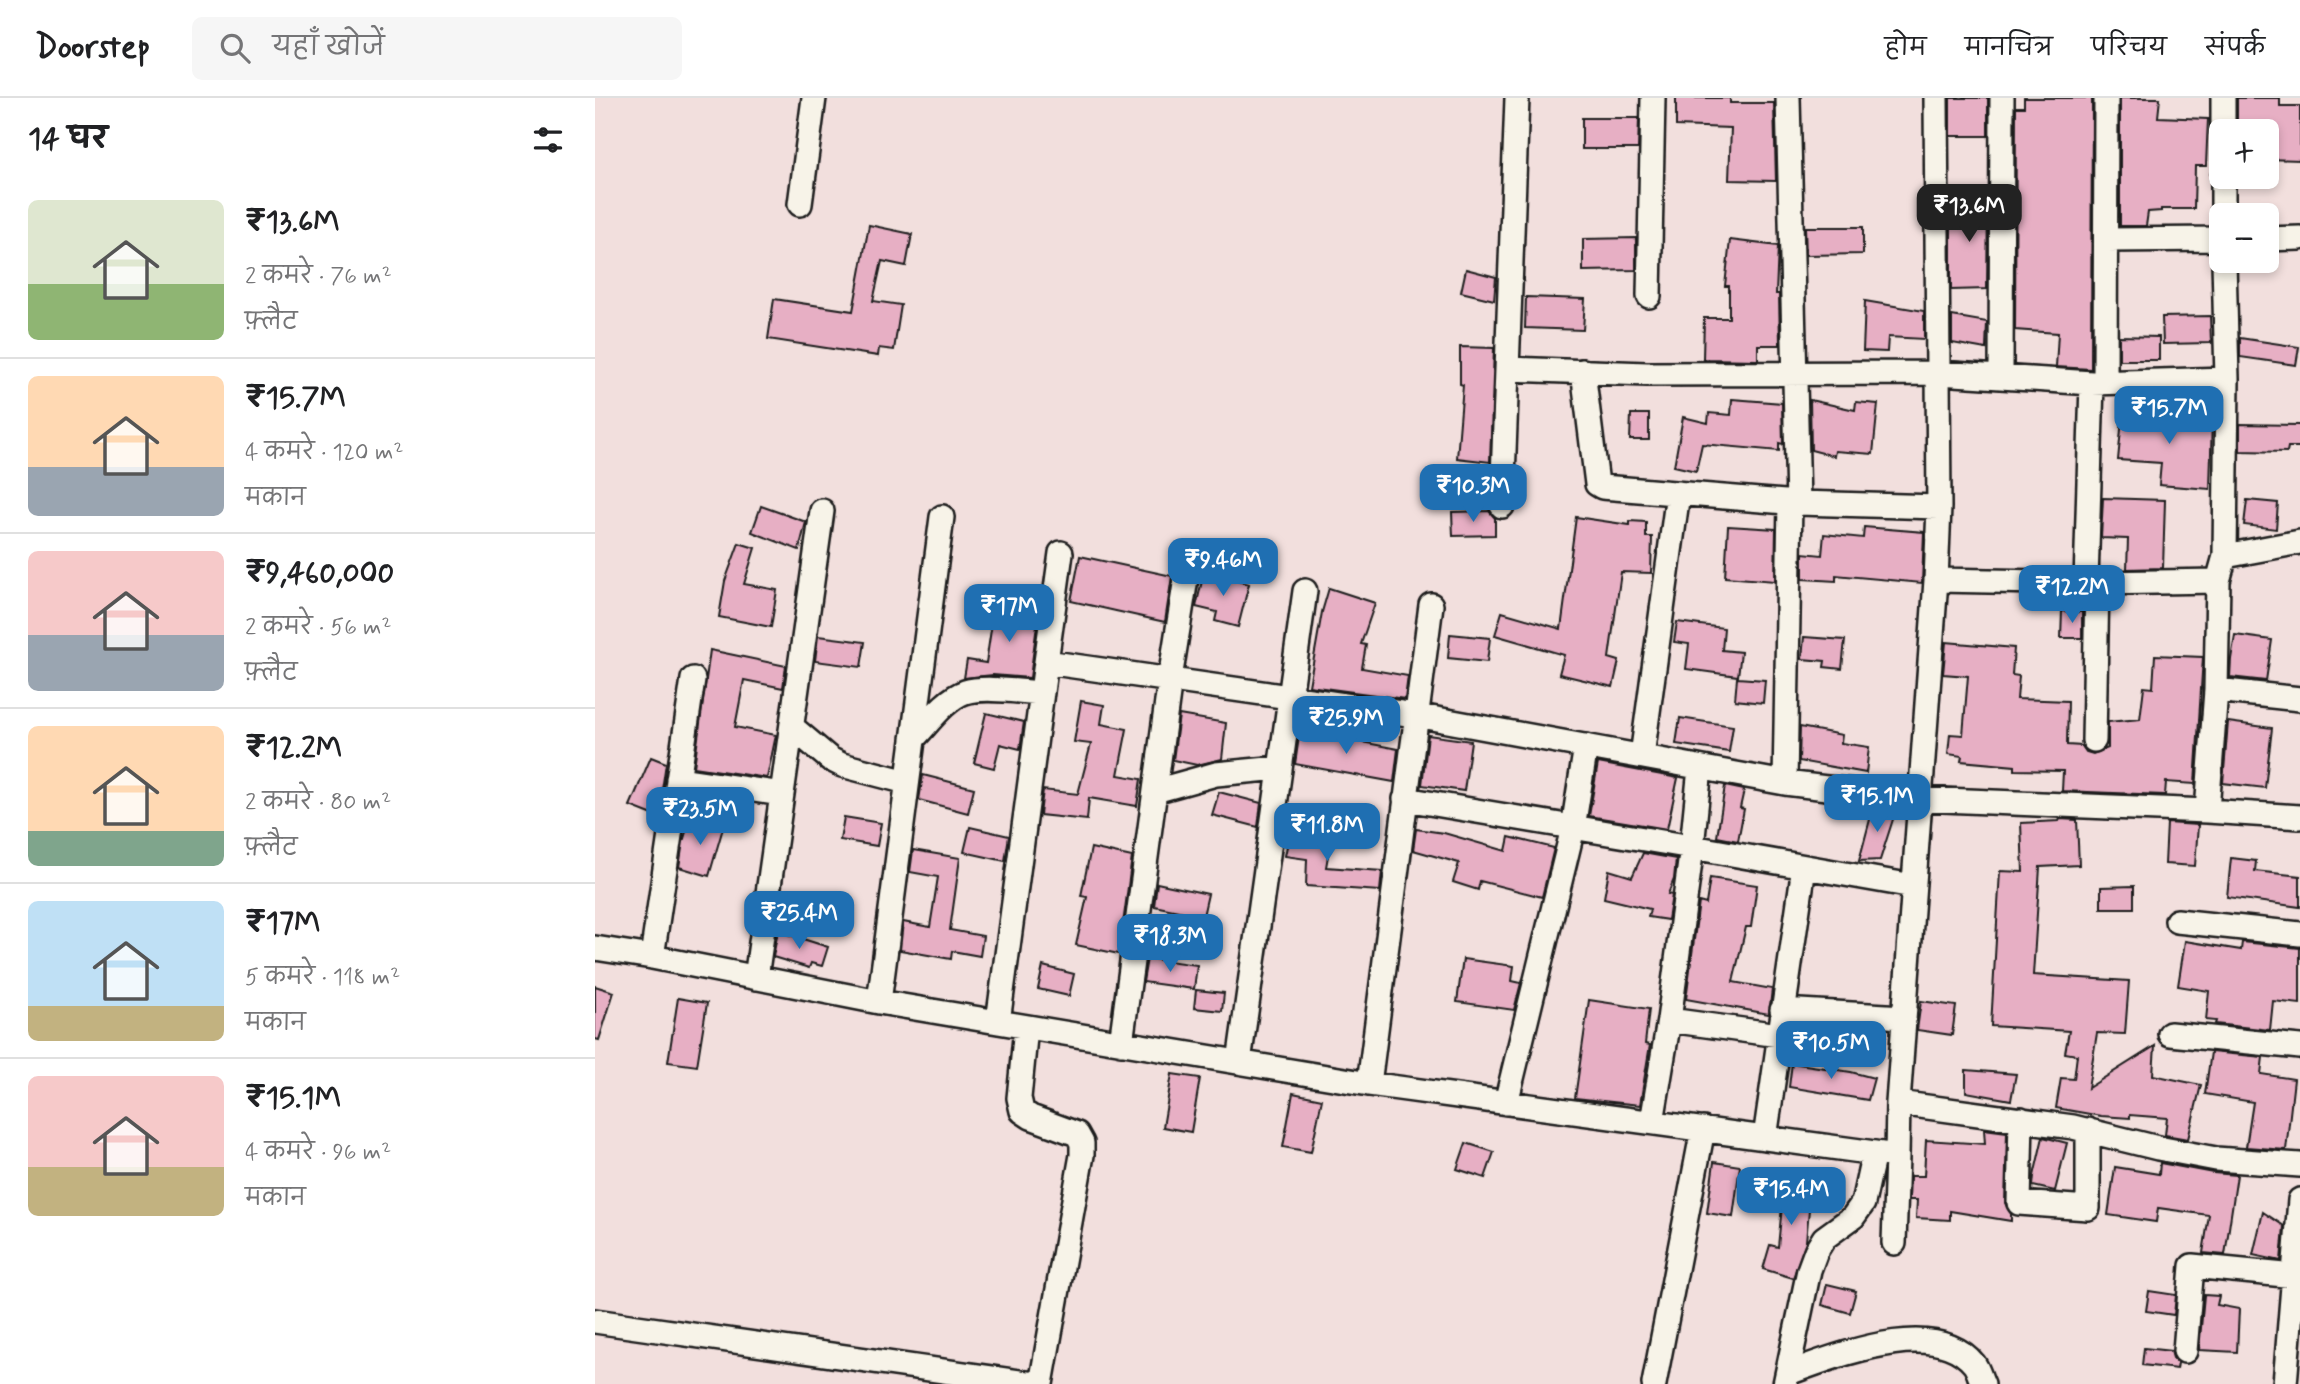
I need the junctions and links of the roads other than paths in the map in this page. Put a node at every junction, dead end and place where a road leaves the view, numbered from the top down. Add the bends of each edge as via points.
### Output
1 (814, 98) edge
2 (1517, 98) edge
3 (1653, 98) edge
4 (1788, 98) edge
5 (1936, 98) edge
6 (2002, 98) edge
7 (2106, 98) edge
8 (2223, 98) edge
9 (2223, 119) edge
10 (800, 204) dead end
11 (2300, 238) edge
12 (2209, 239) edge
13 (2279, 239) edge
14 (2106, 240) junction
15 (2224, 273) edge
16 (1650, 296) dead end
17 (1507, 369) junction
18 (1583, 371) junction
19 (1793, 373) junction
20 (1939, 373) junction
21 (2001, 377) junction
22 (2227, 379) junction
23 (2099, 383) junction
24 (1678, 493) junction
25 (1794, 502) junction
26 (1502, 506) dead end
27 (1939, 508) junction
28 (822, 511) dead end
29 (941, 517) dead end
30 (2300, 542) edge
31 (1061, 554) dead end
32 (2225, 556) junction
33 (1187, 572) dead end
34 (1936, 580) junction
35 (2218, 581) junction
36 (2091, 583) junction
37 (1305, 591) dead end
38 (1431, 605) dead end
39 (1046, 662) junction
40 (693, 679) dead end
41 (1170, 679) junction
42 (2216, 691) junction
43 (1042, 693) junction
44 (1289, 697) junction
45 (2300, 699) edge
46 (1415, 715) junction
47 (792, 727) junction
48 (913, 739) junction
49 (2094, 740) dead end
50 (1586, 746) junction
51 (1642, 756) junction
52 (1279, 768) junction
53 (1700, 768) junction
54 (678, 779) junction
55 (907, 782) junction
56 (1785, 783) junction
57 (1155, 791) junction
58 (782, 794) junction
59 (1405, 799) junction
60 (1919, 799) junction
61 (2207, 811) junction
62 (2300, 817) edge
63 (1573, 828) junction
64 (1692, 846) junction
65 (1804, 867) junction
66 (1913, 886) junction
67 (2177, 921) dead end
68 (2300, 934) edge
69 (595, 948) edge
70 (652, 957) junction
71 (756, 978) junction
72 (879, 1002) junction
73 (1782, 1010) junction
74 (1904, 1017) junction
75 (1669, 1020) junction
76 (998, 1022) junction
77 (1026, 1027) junction
78 (2170, 1034) dead end
79 (1779, 1035) junction
80 (1121, 1043) junction
81 (2300, 1047) edge
82 (1238, 1062) junction
83 (1369, 1084) junction
84 (1506, 1103) junction
85 (1898, 1103) junction
86 (2021, 1119) junction
87 (1652, 1122) junction
88 (1703, 1129) junction
89 (2088, 1130) junction
90 (1765, 1138) junction
91 (1885, 1154) junction
92 (2300, 1165) edge
93 (2300, 1200) edge
94 (1894, 1243) dead end
95 (2295, 1276) junction
96 (595, 1321) edge
97 (2185, 1351) dead end
98 (1787, 1379) edge
99 (1034, 1384) edge
100 (1041, 1384) edge
101 (1654, 1384) edge
102 (1983, 1384) edge
103 (2285, 1384) edge

1 - 10 street
2 - 17 street
3 - 16 street
4 - 19 street
5 - 20 street
6 - 21 street
7 - 14 street
8 - 9 street
11 - 13 street
12 - 14 street
14 - 23 street
15 - 22 street
17 - 18 street
17 - 26 street
18 - 19 street
18 - 24 street via 1597,484 1613,490
19 - 20 street
19 - 25 street
20 - 21 street
20 - 27 street
21 - 23 street
22 - 23 street
22 - 32 street
23 - 36 street
24 - 25 street
24 - 51 street
25 - 27 street
25 - 56 street
27 - 34 street
28 - 47 street
29 - 48 street
30 - 32 street
31 - 39 street
32 - 35 street
33 - 41 street
34 - 36 street
34 - 60 street
35 - 36 street
35 - 42 street
36 - 49 street
37 - 44 street
38 - 46 street
39 - 41 street
39 - 43 street
40 - 54 street
41 - 44 street
41 - 57 street
42 - 45 street
42 - 61 street
43 - 48 street via 964,693
43 - 76 street
44 - 46 street
44 - 52 street
46 - 50 street
46 - 59 street
47 - 55 street via 842,765
47 - 58 street
48 - 55 street
50 - 51 street
50 - 63 street
51 - 53 street
52 - 57 street via 1216,774
52 - 82 street
53 - 56 street
53 - 64 street
54 - 58 street
54 - 70 street
55 - 72 street
56 - 60 street
57 - 80 street
58 - 71 street
59 - 63 street
59 - 83 street
60 - 61 street
60 - 66 street
61 - 62 street
63 - 64 street
63 - 84 street
64 - 65 street
64 - 75 street
65 - 66 street
65 - 73 street
66 - 74 street
67 - 68 street
69 - 70 street
70 - 71 street
71 - 72 street
72 - 76 street
73 - 74 street
73 - 79 street
74 - 85 street
75 - 79 street
75 - 87 street
76 - 77 street
77 - 80 street
77 - 100 street via 1019,1098 1022,1111 1077,1134 1082,1143
78 - 81 street
79 - 90 street
80 - 82 street
82 - 83 street
83 - 84 street
84 - 87 street
85 - 86 street
85 - 91 street
86 - 89 street
86 - 89 street via 2019,1203 2088,1208
87 - 88 street
88 - 90 street
88 - 101 street
89 - 92 street via 2216,1159
90 - 91 street
91 - 94 street
91 - 98 street via 1863,1203 1816,1251
93 - 95 street
95 - 97 street via 2192,1266
95 - 103 street
96 - 99 street
98 - 102 street via 1863,1348 1907,1340 1960,1352 1976,1365

